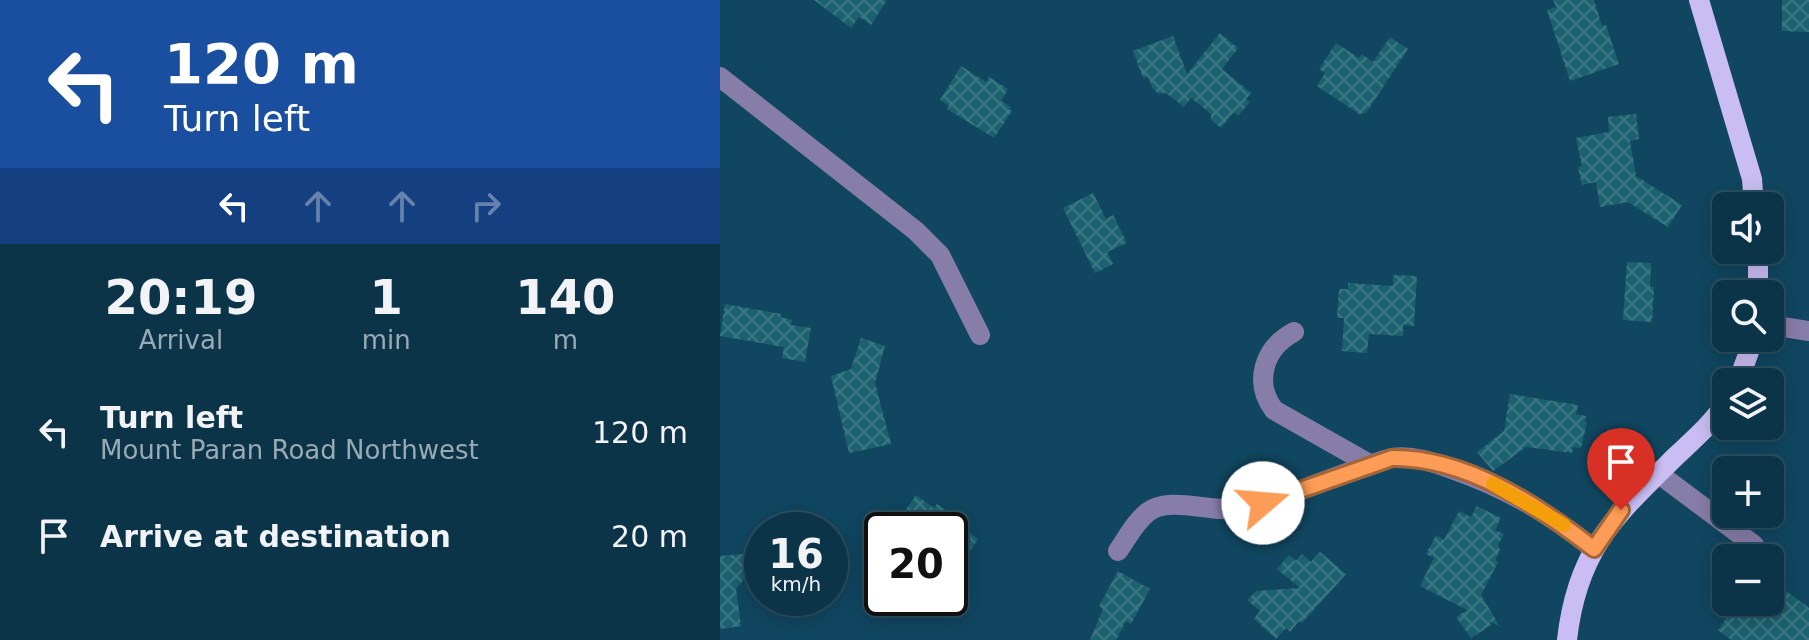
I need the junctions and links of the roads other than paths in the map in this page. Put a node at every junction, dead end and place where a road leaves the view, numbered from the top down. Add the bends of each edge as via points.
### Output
1 (1699, 0) edge
2 (720, 77) edge
3 (1753, 192) edge
4 (1784, 327) edge
5 (1809, 331) edge
6 (1294, 332) dead end
7 (980, 335) dead end
8 (1712, 419) edge
9 (1371, 465) junction
10 (1659, 474) junction
11 (1753, 544) edge
12 (1594, 549) junction
13 (1118, 551) dead end
14 (1567, 640) edge

1 - 3 main road
2 - 7 street via 916,231 940,255
4 - 5 street
6 - 9 street via 1266,361 1266,399 1274,410
8 - 10 main road
9 - 12 street via 1411,458 1492,483 1559,521
9 - 13 street via 1241,509 1160,505 1147,513
10 - 11 street
10 - 12 main road via 1621,510
12 - 14 main road via 1577,589

